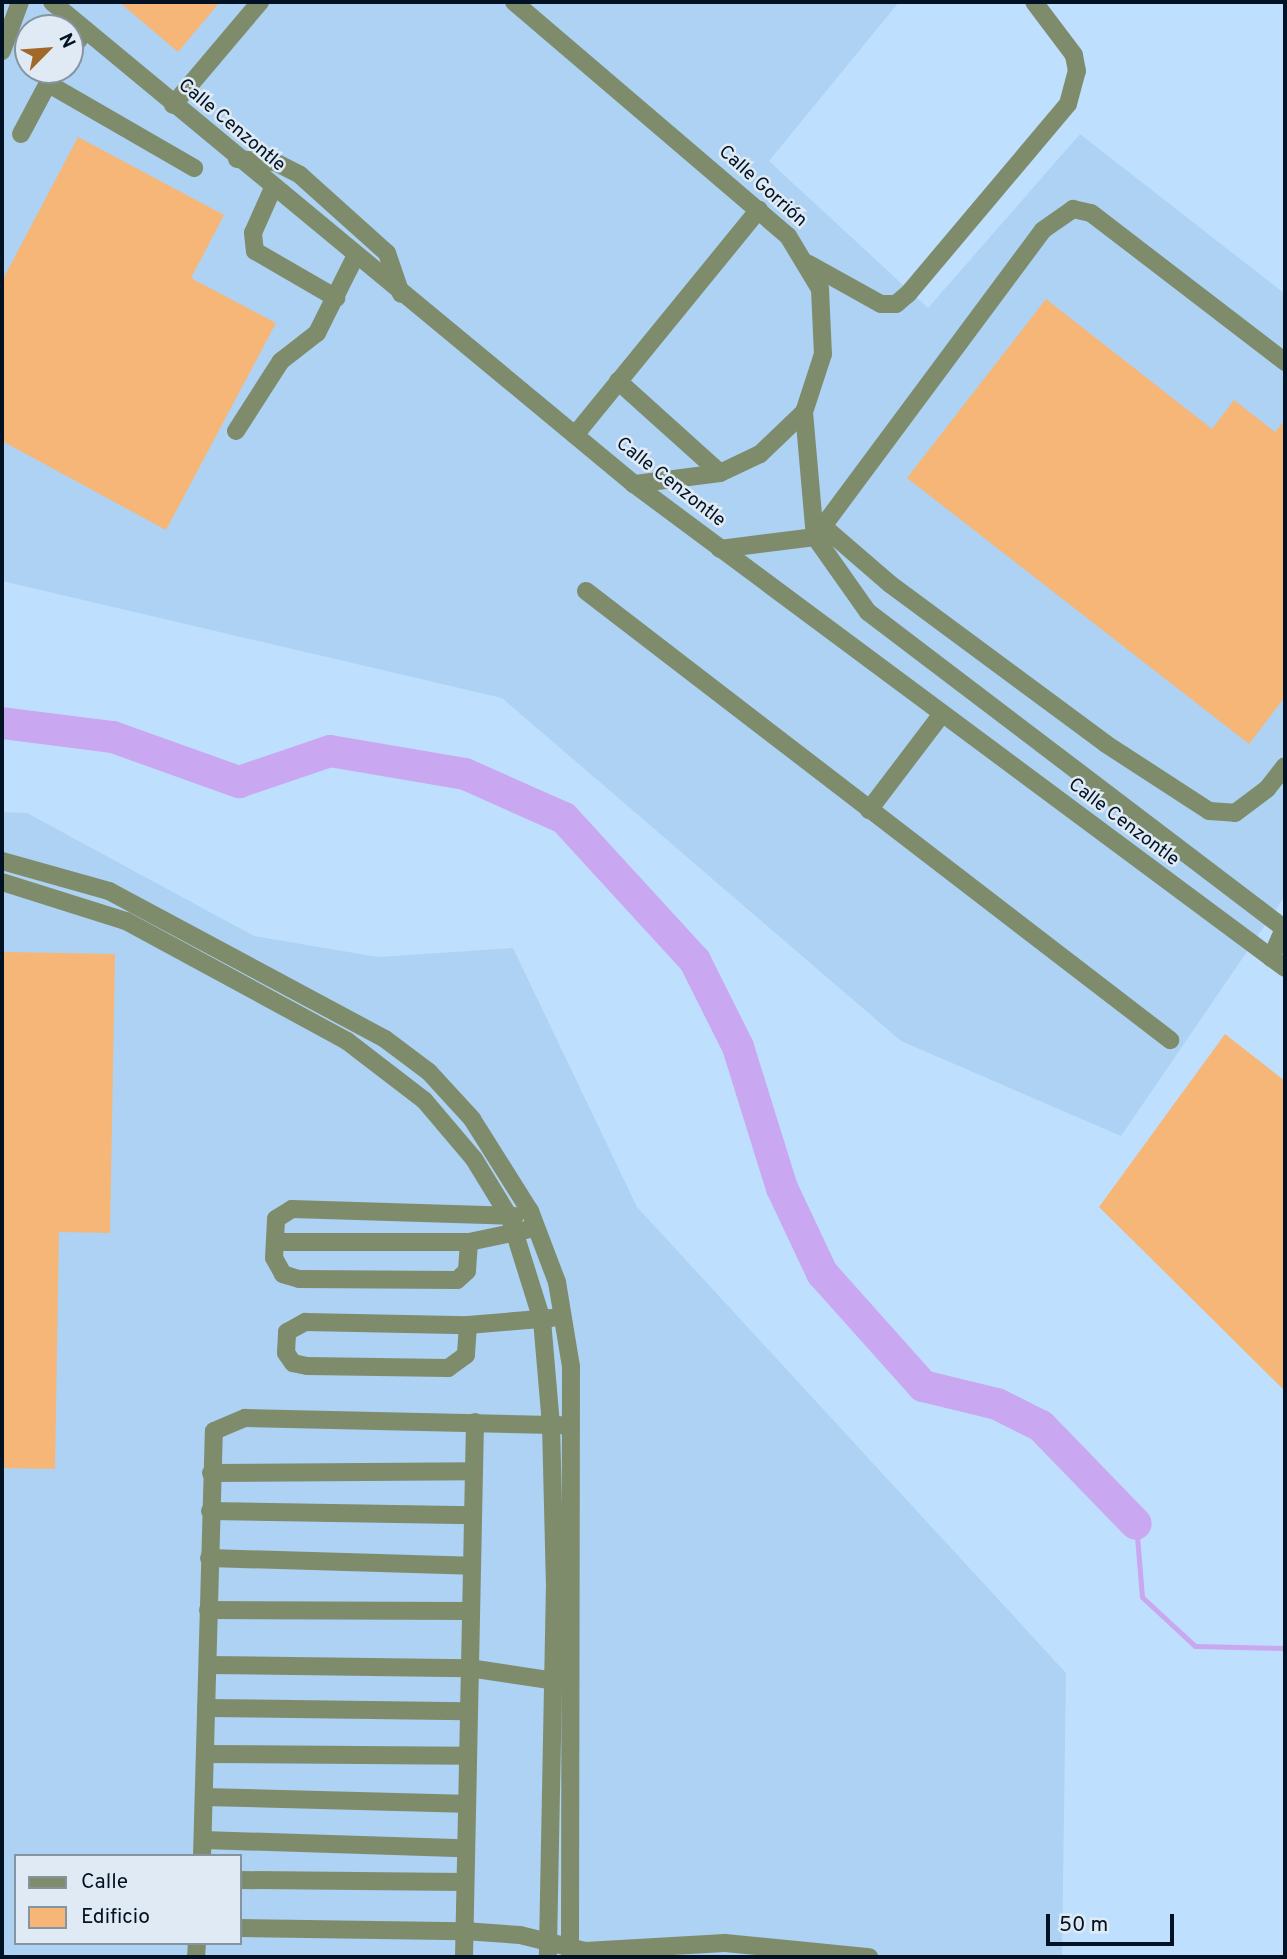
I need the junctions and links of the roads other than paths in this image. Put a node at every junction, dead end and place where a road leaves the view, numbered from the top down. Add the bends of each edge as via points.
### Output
1 (20, 2) edge
2 (52, 2) edge
3 (260, 2) edge
4 (514, 2) edge
5 (1034, 2) edge
6 (86, 30) junction
7 (84, 33) edge
8 (2, 51) edge
9 (47, 84) edge
10 (63, 84) edge
11 (173, 105) junction
12 (21, 134) dead end
13 (237, 159) junction
14 (194, 168) dead end
15 (273, 188) junction
16 (759, 209) junction
17 (355, 257) junction
18 (809, 264) junction
19 (401, 294) junction
20 (336, 298) junction
21 (1285, 362) edge
22 (618, 381) junction
23 (804, 412) junction
24 (236, 431) dead end
25 (575, 435) junction
26 (720, 473) junction
27 (634, 484) junction
28 (820, 532) junction
29 (720, 549) junction
30 (586, 591) dead end
31 (941, 715) junction
32 (1285, 766) edge
33 (869, 810) junction
34 (2, 862) edge
35 (2, 882) edge
36 (1285, 928) edge
37 (1278, 963) edge
38 (1170, 1040) dead end
39 (533, 1219) junction
40 (514, 1225) junction
41 (276, 1242) junction
42 (469, 1242) junction
43 (565, 1317) junction
44 (542, 1320) junction
45 (468, 1325) junction
46 (475, 1422) junction
47 (551, 1424) junction
48 (573, 1426) junction
49 (474, 1471) junction
50 (211, 1473) junction
51 (210, 1511) junction
52 (473, 1515) junction
53 (209, 1558) junction
54 (471, 1566) junction
55 (208, 1610) junction
56 (470, 1611) junction
57 (208, 1665) junction
58 (469, 1668) junction
59 (552, 1680) junction
60 (573, 1683) junction
61 (206, 1708) junction
62 (467, 1711) junction
63 (205, 1754) junction
64 (465, 1756) junction
65 (204, 1797) junction
66 (463, 1804) junction
67 (202, 1848) edge
68 (463, 1848) junction
69 (242, 1880) edge
70 (464, 1882) junction
71 (242, 1928) edge
72 (464, 1931) junction
73 (548, 1949) edge
74 (570, 1953) edge
75 (464, 1957) edge
76 (869, 1957) edge

1 - 8 street
2 - 6 street, Calle Cenzontle
3 - 11 street
4 - 16 street, Calle Gorrión
5 - 18 street via 1074,55 1077,71 1068,104 908,294 896,304 881,304
6 - 7 street
6 - 11 street, Calle Cenzontle
9 - 12 street
10 - 14 street
11 - 13 street, Calle Cenzontle
13 - 15 street, Calle Cenzontle
13 - 19 street via 282,164 300,175 387,253
15 - 17 street, Calle Cenzontle
15 - 20 street via 253,233 255,251
16 - 18 street, Calle Gorrión
16 - 22 street
17 - 19 street, Calle Cenzontle
17 - 20 street
18 - 23 street, Calle Gorrión via 825,318 820,367
19 - 25 street, Calle Cenzontle
20 - 24 street via 317,333 267,377
21 - 28 street via 1091,213 1073,209 1043,230
22 - 25 street
22 - 26 street
23 - 26 street, Calle Gorrión via 760,454
23 - 28 street
25 - 27 street, Calle Cenzontle
26 - 27 street, Calle Gorrión
27 - 29 street, Calle Cenzontle
28 - 29 street
28 - 32 street via 1106,744 1209,811 1236,813 1260,796
28 - 36 street, Calle Cenzontle via 868,612
29 - 31 street, Calle Cenzontle
30 - 33 street
31 - 33 street
31 - 37 street, Calle Cenzontle
33 - 38 street
34 - 39 street via 110,891 385,1039 429,1072 472,1119
35 - 40 street via 126,921 346,1041 424,1100 474,1159
36 - 37 street
39 - 40 street
39 - 43 street
40 - 41 street via 292,1209 276,1219
40 - 42 street
40 - 44 street
41 - 42 street
41 - 42 street via 275,1262 288,1277 420,1280 461,1278
43 - 44 street
43 - 48 street
44 - 45 street
44 - 47 street
45 - 45 street via 305,1322 287,1332 286,1353 293,1363 307,1366 449,1368 466,1355
46 - 47 street
46 - 49 street
46 - 50 street via 245,1418 214,1431
47 - 48 street
47 - 59 street
48 - 60 street
49 - 50 street
49 - 52 street
50 - 51 street
51 - 52 street
51 - 53 street
52 - 54 street
53 - 54 street
53 - 55 street
54 - 56 street
55 - 56 street
55 - 57 street
56 - 58 street
57 - 58 street
57 - 61 street
58 - 59 street
58 - 62 street
59 - 60 street
59 - 73 street
60 - 74 street
61 - 62 street
61 - 63 street
62 - 64 street
63 - 64 street
63 - 65 street
64 - 66 street
65 - 66 street
65 - 67 street
66 - 68 street
67 - 68 street
68 - 70 street
69 - 70 street
70 - 72 street
71 - 72 street
72 - 73 street
72 - 75 street
73 - 74 street
74 - 76 street via 725,1943

